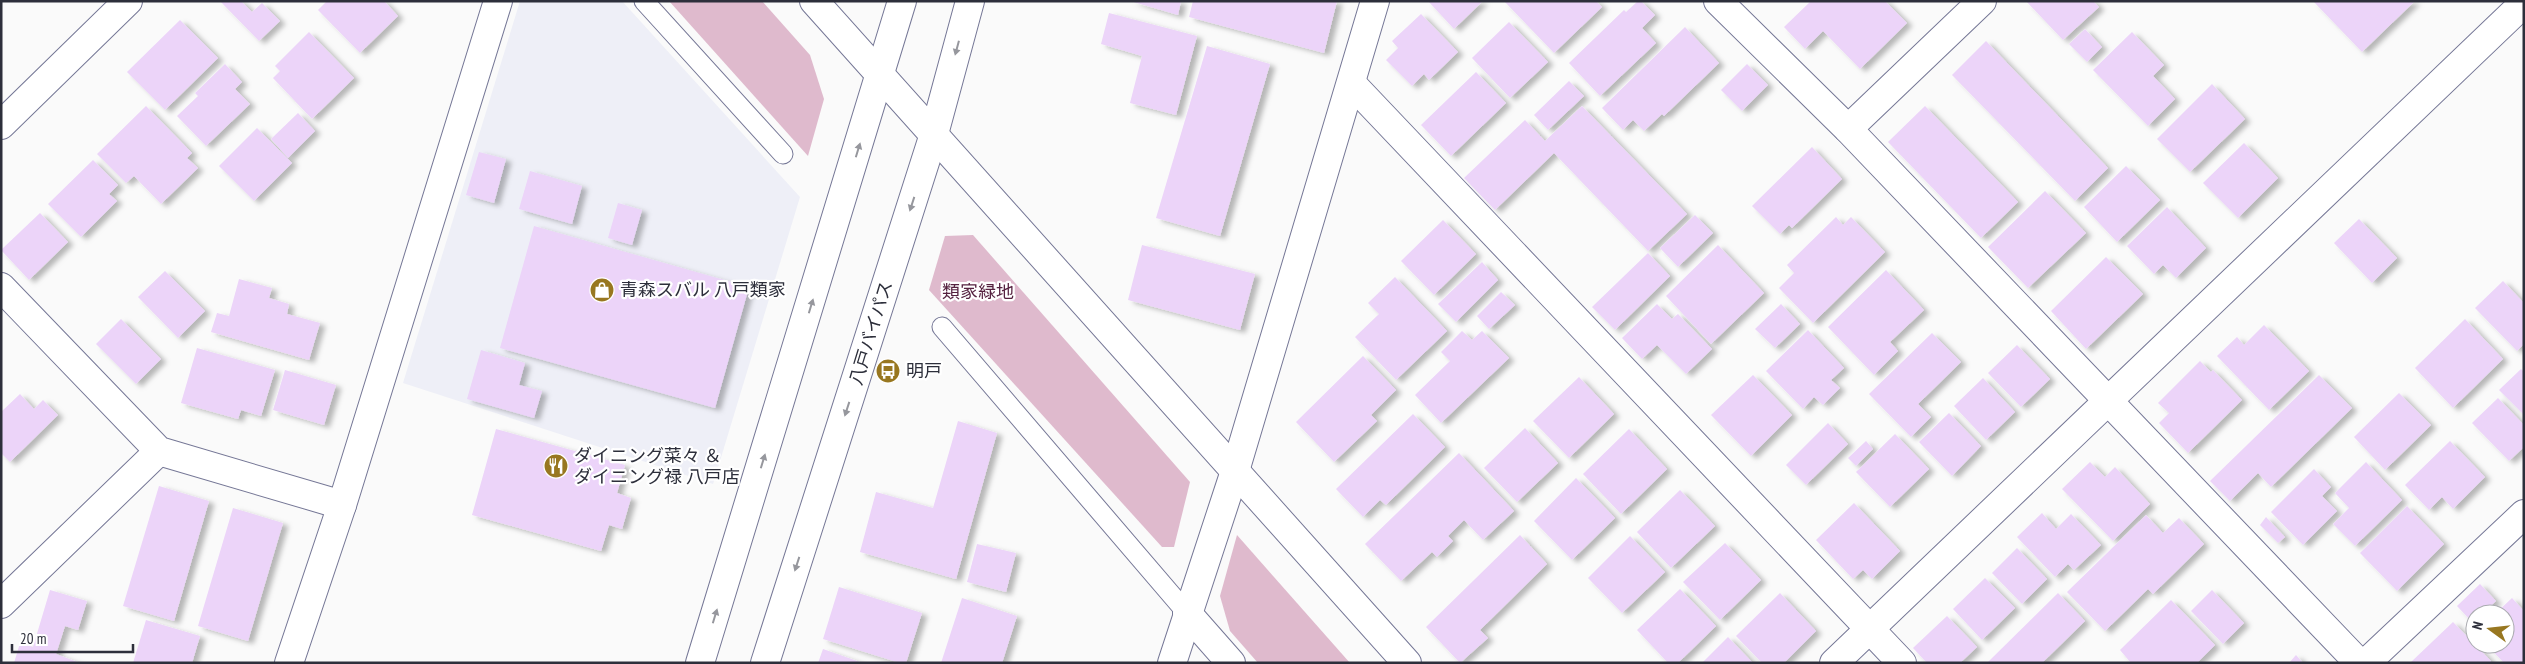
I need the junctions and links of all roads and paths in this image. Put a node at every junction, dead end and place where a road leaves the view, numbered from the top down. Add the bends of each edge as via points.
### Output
1 (128, 1) edge
2 (498, 1) edge
3 (644, 1) edge
4 (814, 1) edge
5 (902, 1) edge
6 (970, 1) edge
7 (1375, 1) edge
8 (1718, 1) edge
9 (1982, 1) edge
10 (2524, 4) edge
11 (881, 78) junction
12 (1352, 84) junction
13 (1, 125) edge
14 (1848, 128) junction
15 (934, 134) junction
16 (783, 154) dead end
17 (1, 287) edge
18 (942, 327) dead end
19 (2110, 401) junction
20 (159, 451) junction
21 (1235, 471) junction
22 (342, 505) junction
23 (2524, 514) edge
24 (1, 604) edge
25 (1187, 613) junction
26 (1870, 629) junction
27 (289, 663) edge
28 (700, 663) edge
29 (765, 663) edge
30 (1172, 663) edge
31 (1231, 663) edge
32 (1408, 663) edge
33 (1834, 663) edge
34 (1902, 663) edge
35 (2359, 663) edge
36 (2366, 663) edge

1 - 13 main road
2 - 22 main road
3 - 16 lane
4 - 11 main road
5 - 11 main road
6 -> 15 main road, 八戸バイパス
7 - 12 main road
8 - 14 main road
9 - 14 main road
10 - 19 main road
11 - 15 main road
28 -> 11 main road
12 - 21 main road
12 - 26 main road
14 - 19 main road
15 - 21 main road
15 -> 29 main road, 八戸バイパス
17 - 20 main road
18 - 25 lane
19 - 26 main road
19 - 35 main road
20 - 22 main road
20 - 24 main road
21 - 25 main road
21 - 32 main road
22 - 27 main road
23 - 36 main road
25 - 30 main road
25 - 31 main road
26 - 33 main road
26 - 34 main road

